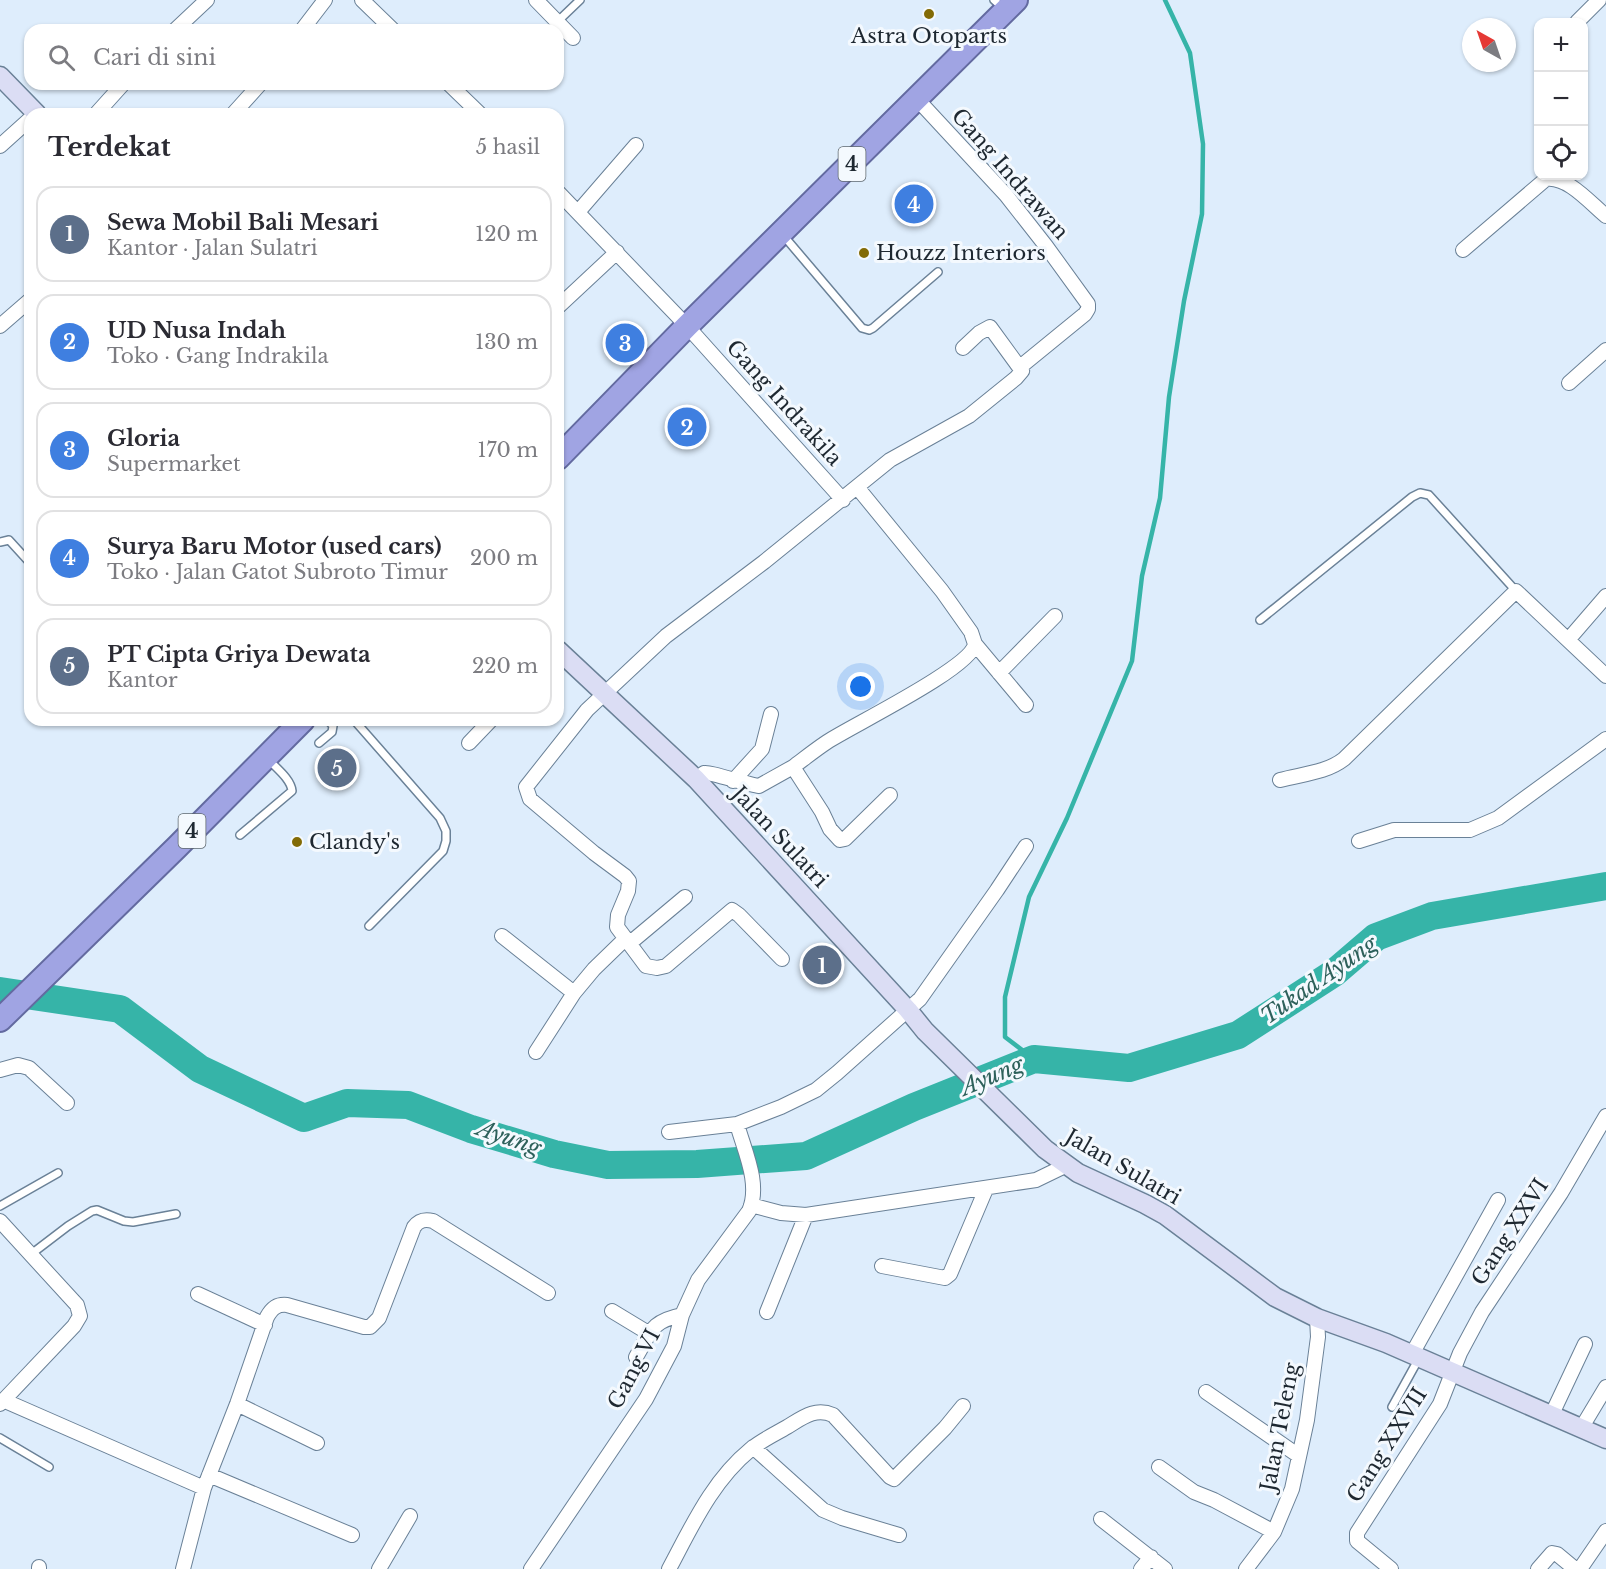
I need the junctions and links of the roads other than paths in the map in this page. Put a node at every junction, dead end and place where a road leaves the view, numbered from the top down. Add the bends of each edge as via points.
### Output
1 (207, 0) edge
2 (325, 0) edge
3 (362, 0) edge
4 (536, 0) edge
5 (580, 0) edge
6 (1599, 0) edge
7 (1005, 3) edge
8 (1581, 18) edge
9 (557, 22) joint
10 (181, 24) edge
11 (307, 24) edge
12 (387, 24) edge
13 (564, 29) edge
14 (573, 38) dead end
15 (0, 76) edge
16 (118, 90) edge
17 (255, 90) edge
18 (455, 90) edge
19 (917, 99) junction
20 (30, 108) edge
21 (101, 108) edge
22 (238, 108) edge
23 (474, 108) edge
24 (24, 124) edge
25 (636, 145) dead end
26 (0, 146) edge
27 (564, 198) edge
28 (578, 212) junction
29 (1606, 216) edge
30 (782, 233) junction
31 (1463, 250) dead end
32 (618, 252) junction
33 (938, 272) dead end
34 (564, 302) edge
35 (24, 305) edge
36 (0, 326) edge
37 (690, 330) junction
38 (963, 348) dead end
39 (1606, 350) edge
40 (1020, 367) junction
41 (1569, 383) dead end
42 (564, 452) edge
43 (857, 487) junction
44 (843, 500) junction
45 (0, 542) edge
46 (24, 556) edge
47 (1516, 591) junction
48 (1606, 596) edge
49 (1055, 616) dead end
50 (1260, 620) dead end
51 (1568, 640) junction
52 (975, 644) junction
53 (564, 657) edge
54 (999, 673) junction
55 (1606, 676) edge
56 (602, 694) junction
57 (1026, 705) dead end
58 (771, 714) dead end
59 (297, 726) edge
60 (333, 726) edge
61 (359, 726) edge
62 (485, 726) edge
63 (1606, 739) edge
64 (319, 743) dead end
65 (469, 743) dead end
66 (266, 758) junction
67 (793, 766) junction
68 (696, 779) junction
69 (1280, 780) dead end
70 (734, 781) junction
71 (890, 795) dead end
72 (240, 835) dead end
73 (1359, 841) dead end
74 (1026, 846) dead end
75 (685, 897) dead end
76 (369, 926) dead end
77 (502, 936) dead end
78 (628, 940) junction
79 (782, 959) dead end
80 (574, 993) junction
81 (908, 1010) junction
82 (0, 1020) edge
83 (536, 1052) dead end
84 (0, 1070) edge
85 (67, 1103) dead end
86 (1606, 1116) edge
87 (737, 1124) junction
88 (669, 1132) dead end
89 (1067, 1165) junction
90 (58, 1173) dead end
91 (986, 1189) junction
92 (1498, 1200) dead end
93 (751, 1205) junction
94 (0, 1206) edge
95 (176, 1214) dead end
96 (806, 1215) junction
97 (0, 1221) edge
98 (30, 1255) junction
99 (882, 1266) dead end
100 (548, 1293) dead end
101 (198, 1294) dead end
102 (612, 1311) dead end
103 (767, 1312) dead end
104 (682, 1315) junction
105 (1317, 1318) junction
106 (265, 1325) junction
107 (650, 1334) junction
108 (1585, 1344) dead end
109 (1416, 1356) junction
110 (636, 1357) dead end
111 (1453, 1373) junction
112 (1606, 1387) edge
113 (1206, 1392) dead end
114 (2, 1402) edge
115 (237, 1404) junction
116 (963, 1406) dead end
117 (1392, 1407) dead end
118 (1552, 1414) junction
119 (1582, 1427) junction
120 (0, 1438) edge
121 (1606, 1439) edge
122 (317, 1443) dead end
123 (753, 1447) junction
124 (1299, 1456) junction
125 (49, 1467) dead end
126 (1160, 1467) dead end
127 (206, 1482) junction
128 (410, 1516) dead end
129 (1101, 1519) dead end
130 (1274, 1532) junction
131 (1606, 1532) edge
132 (899, 1534) dead end
133 (352, 1535) dead end
134 (1151, 1557) junction
135 (183, 1569) edge
136 (379, 1569) edge
137 (531, 1569) edge
138 (669, 1569) edge
139 (1141, 1569) edge
140 (1165, 1569) edge
141 (1246, 1569) edge
142 (1391, 1569) edge
143 (1538, 1569) edge
144 (1575, 1569) edge
145 (1580, 1569) edge

1 - 10 street
2 - 11 street
3 - 12 street
4 - 9 street
5 - 9 lane
6 - 8 street
7 - 19 highway, 4
13 - 14 street
15 - 20 main road
16 - 21 street
17 - 22 street
18 - 23 street
19 - 30 highway, 4
19 - 40 street, Gang Indrawan via 1020,212 1088,304 1085,314
24 - 26 street
25 - 28 street
27 - 28 street, Gang Indrakila
28 - 32 street, Gang Indrakila
29 - 31 street via 1567,184 1555,178 1546,179
30 - 33 lane via 865,330 873,328
30 - 37 highway, 4
32 - 34 street
32 - 37 street, Gang Indrakila
35 - 36 street
37 - 42 highway, 4
37 - 44 street, Gang Indrakila
38 - 40 street via 990,327
39 - 41 street
40 - 43 street via 1022,371 1016,378 969,416 890,460
43 - 44 street
43 - 52 street via 942,591
44 - 56 street via 666,636
45 - 46 lane via 9,540
47 - 50 lane via 1429,495 1420,494
47 - 51 street
47 - 69 street via 1344,759 1335,766
48 - 51 street
49 - 54 street
51 - 55 street
52 - 54 street
52 - 67 street via 970,654 936,679
53 - 56 main road, Jalan Sulatri
54 - 57 street
56 - 68 main road, Jalan Sulatri
56 - 78 street via 526,786 526,791 530,799 625,876 628,891 617,927
58 - 70 street via 762,749
59 - 66 highway, 4
60 - 64 lane via 332,732
61 - 76 lane via 432,807 446,831 443,851
62 - 65 street
63 - 73 street via 1498,818 1470,830 1394,830
66 - 72 lane via 288,780 292,791
66 - 82 highway, 4
67 - 70 street via 759,786
67 - 71 street via 840,840
68 - 70 street via 709,772
68 - 81 main road, Jalan Sulatri
74 - 81 street via 920,999
75 - 78 street
77 - 80 street
78 - 79 street via 646,966 663,968 732,910
78 - 80 street via 594,969
80 - 83 street
81 - 87 street via 816,1090
81 - 89 main road, Jalan Sulatri via 1022,1127
84 - 85 street via 18,1065 29,1068
86 - 111 street, Gang XXVI via 1561,1193 1482,1312
87 - 88 street
87 - 93 street, Gang VI via 753,1181
89 - 91 street via 1036,1180
89 - 105 main road, Jalan Sulatri via 1165,1215 1265,1291
90 - 94 lane
91 - 96 street
91 - 99 street via 945,1278
92 - 109 street
93 - 96 street
93 - 104 street, Gang VI via 742,1223 698,1280
95 - 98 lane via 133,1222 93,1211
96 - 103 street
97 - 98 street
98 - 114 street via 77,1305 80,1316 75,1326
100 - 106 street via 427,1220 414,1227 379,1318 370,1327 287,1305 270,1311
101 - 106 street
102 - 107 street
104 - 107 street via 663,1320
104 - 137 street, Gang VI via 674,1346 646,1399
105 - 109 main road, Jalan Sulatri
105 - 124 street, Jalan Teleng via 1318,1337
106 - 115 street
107 - 110 street
108 - 118 street
109 - 111 main road, Jalan Sulatri
109 - 117 lane
111 - 118 main road, Jalan Sulatri
111 - 142 street, Gang XXVII via 1440,1404 1357,1533 1357,1541
112 - 119 street
113 - 124 street
114 - 127 street
115 - 122 street
115 - 127 street
116 - 123 street via 894,1479 833,1415 821,1411
118 - 119 main road, Jalan Sulatri
119 - 121 main road, Jalan Sulatri
120 - 125 lane
123 - 132 street via 823,1510
123 - 138 street via 710,1494
124 - 130 street, Jalan Teleng via 1292,1489
126 - 130 street via 1194,1492
127 - 133 street
127 - 135 street
128 - 136 street
129 - 134 street
130 - 141 street, Jalan Teleng
131 - 145 street
134 - 139 street
134 - 140 street
143 - 144 street via 1552,1553

